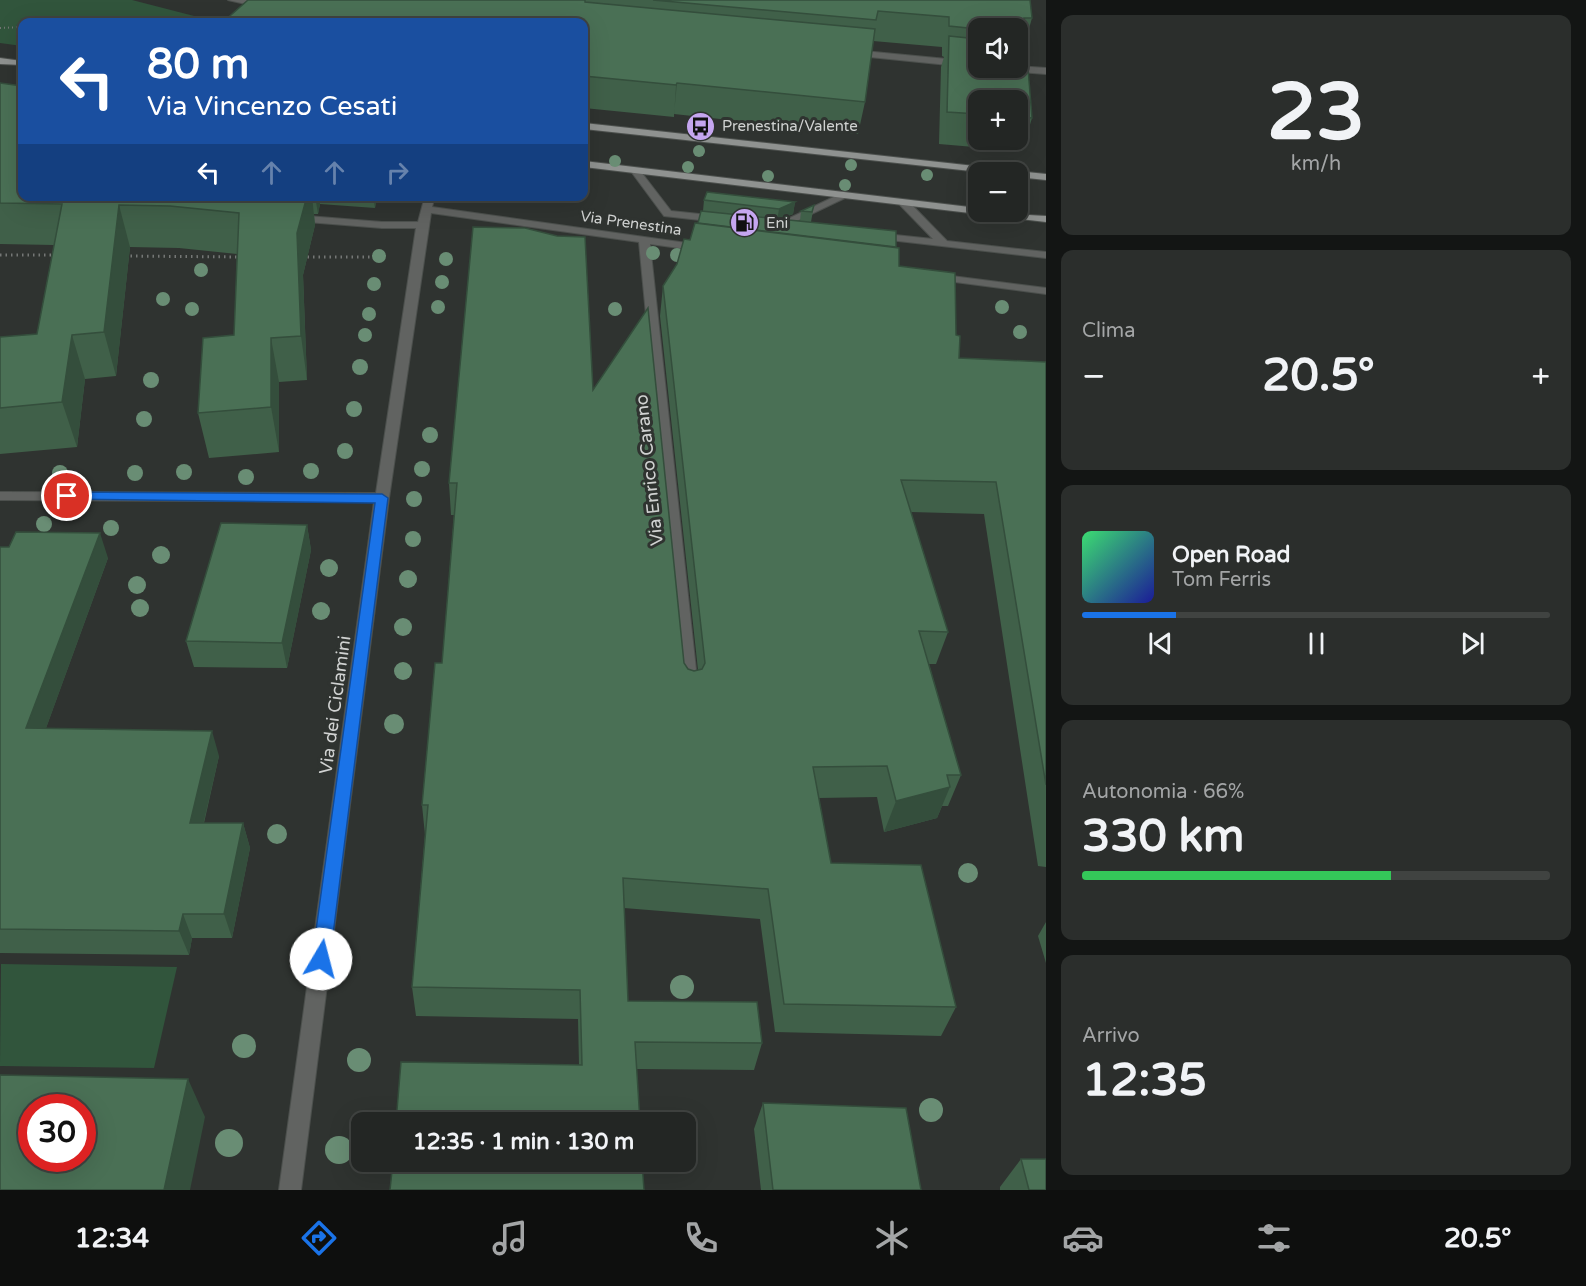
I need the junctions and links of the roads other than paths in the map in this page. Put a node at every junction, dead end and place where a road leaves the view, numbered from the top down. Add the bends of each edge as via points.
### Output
1 (232, 0) edge
2 (253, 1) edge
3 (242, 9) edge
4 (840, 52) edge
5 (0, 61) edge
6 (18, 63) edge
7 (968, 64) edge
8 (1028, 70) edge
9 (1046, 71) edge
10 (588, 126) edge
11 (588, 164) edge
12 (968, 168) edge
13 (635, 170) junction
14 (1028, 175) edge
15 (1046, 177) edge
16 (844, 196) junction
17 (904, 203) junction
18 (426, 210) edge
19 (968, 210) edge
20 (286, 217) edge
21 (1028, 217) edge
22 (1046, 219) edge
23 (734, 221) edge
24 (802, 228) edge
25 (861, 235) edge
26 (644, 241) junction
27 (944, 244) junction
28 (715, 249) edge
29 (1046, 255) edge
30 (928, 276) edge
31 (1046, 291) edge
32 (0, 496) edge
33 (382, 498) junction
34 (690, 695) edge
35 (290, 1190) edge

1 - 2 street
2 - 3 street
4 - 7 street
5 - 6 main road
8 - 9 street
10 - 12 main road
11 - 13 main road
13 - 16 main road
13 - 23 street via 668,214
14 - 15 main road
16 - 17 main road
16 - 24 street via 773,225
17 - 19 main road
17 - 27 street
18 - 20 street via 382,225
18 - 26 street, Via Prenestina
18 - 33 street, Via dei Ciclamini
21 - 22 main road
25 - 27 street
26 - 28 street, Via Prenestina
26 - 34 street, Via Enrico Carano
27 - 29 street
30 - 31 street
32 - 33 street
33 - 35 street, Via dei Ciclamini

